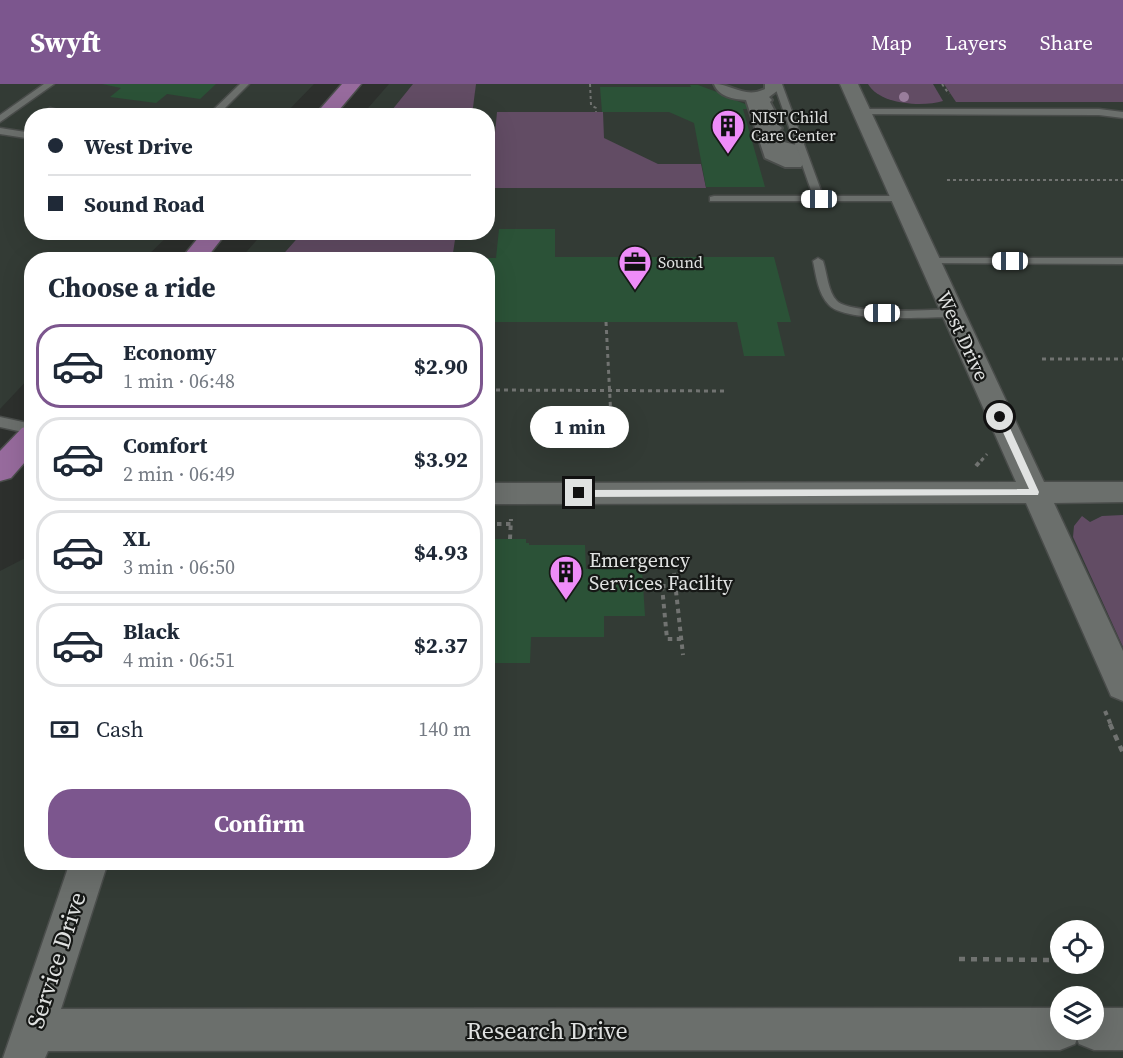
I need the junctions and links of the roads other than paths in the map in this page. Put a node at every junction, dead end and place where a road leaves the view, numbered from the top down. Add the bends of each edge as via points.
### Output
1 (50, 84) edge
2 (244, 84) edge
3 (352, 84) edge
4 (720, 84) edge
5 (771, 84) edge
6 (778, 84) edge
7 (849, 84) edge
8 (219, 108) edge
9 (330, 108) edge
10 (861, 112) junction
11 (1123, 115) edge
12 (0, 119) edge
13 (0, 131) edge
14 (24, 135) edge
15 (714, 199) dead end
16 (819, 199) junction
17 (901, 199) junction
18 (209, 240) edge
19 (199, 252) edge
20 (818, 261) dead end
21 (929, 261) junction
22 (1123, 261) edge
23 (953, 313) junction
24 (0, 422) edge
25 (17, 452) edge
26 (1035, 492) junction
27 (1123, 492) edge
28 (495, 494) edge
29 (1123, 686) edge
30 (86, 870) edge
31 (1050, 1029) edge
32 (1104, 1029) edge
33 (1123, 1029) edge
34 (29, 1044) edge

1 - 12 lane
2 - 8 lane
3 - 9 main road
4 - 5 street via 725,92 752,97 770,155 796,164 791,148 776,149 781,146 774,143 779,140 772,137 777,134 770,131 775,128 767,125 772,122 766,120 771,117 764,114 769,111 762,108 767,106 760,103 765,100 759,98 771,91
6 - 16 lane
7 - 10 street, West Drive
10 - 11 lane
10 - 17 street, West Drive
13 - 14 lane
15 - 16 lane
16 - 17 lane
17 - 21 street, West Drive
18 - 19 main road
20 - 23 lane via 830,298 839,308 858,313
21 - 22 lane
21 - 23 street, West Drive
23 - 26 street, West Drive
24 - 25 lane
26 - 27 street
26 - 28 street
26 - 29 street, West Drive
30 - 34 street, Service Drive
31 - 34 street, Research Drive
32 - 33 street

